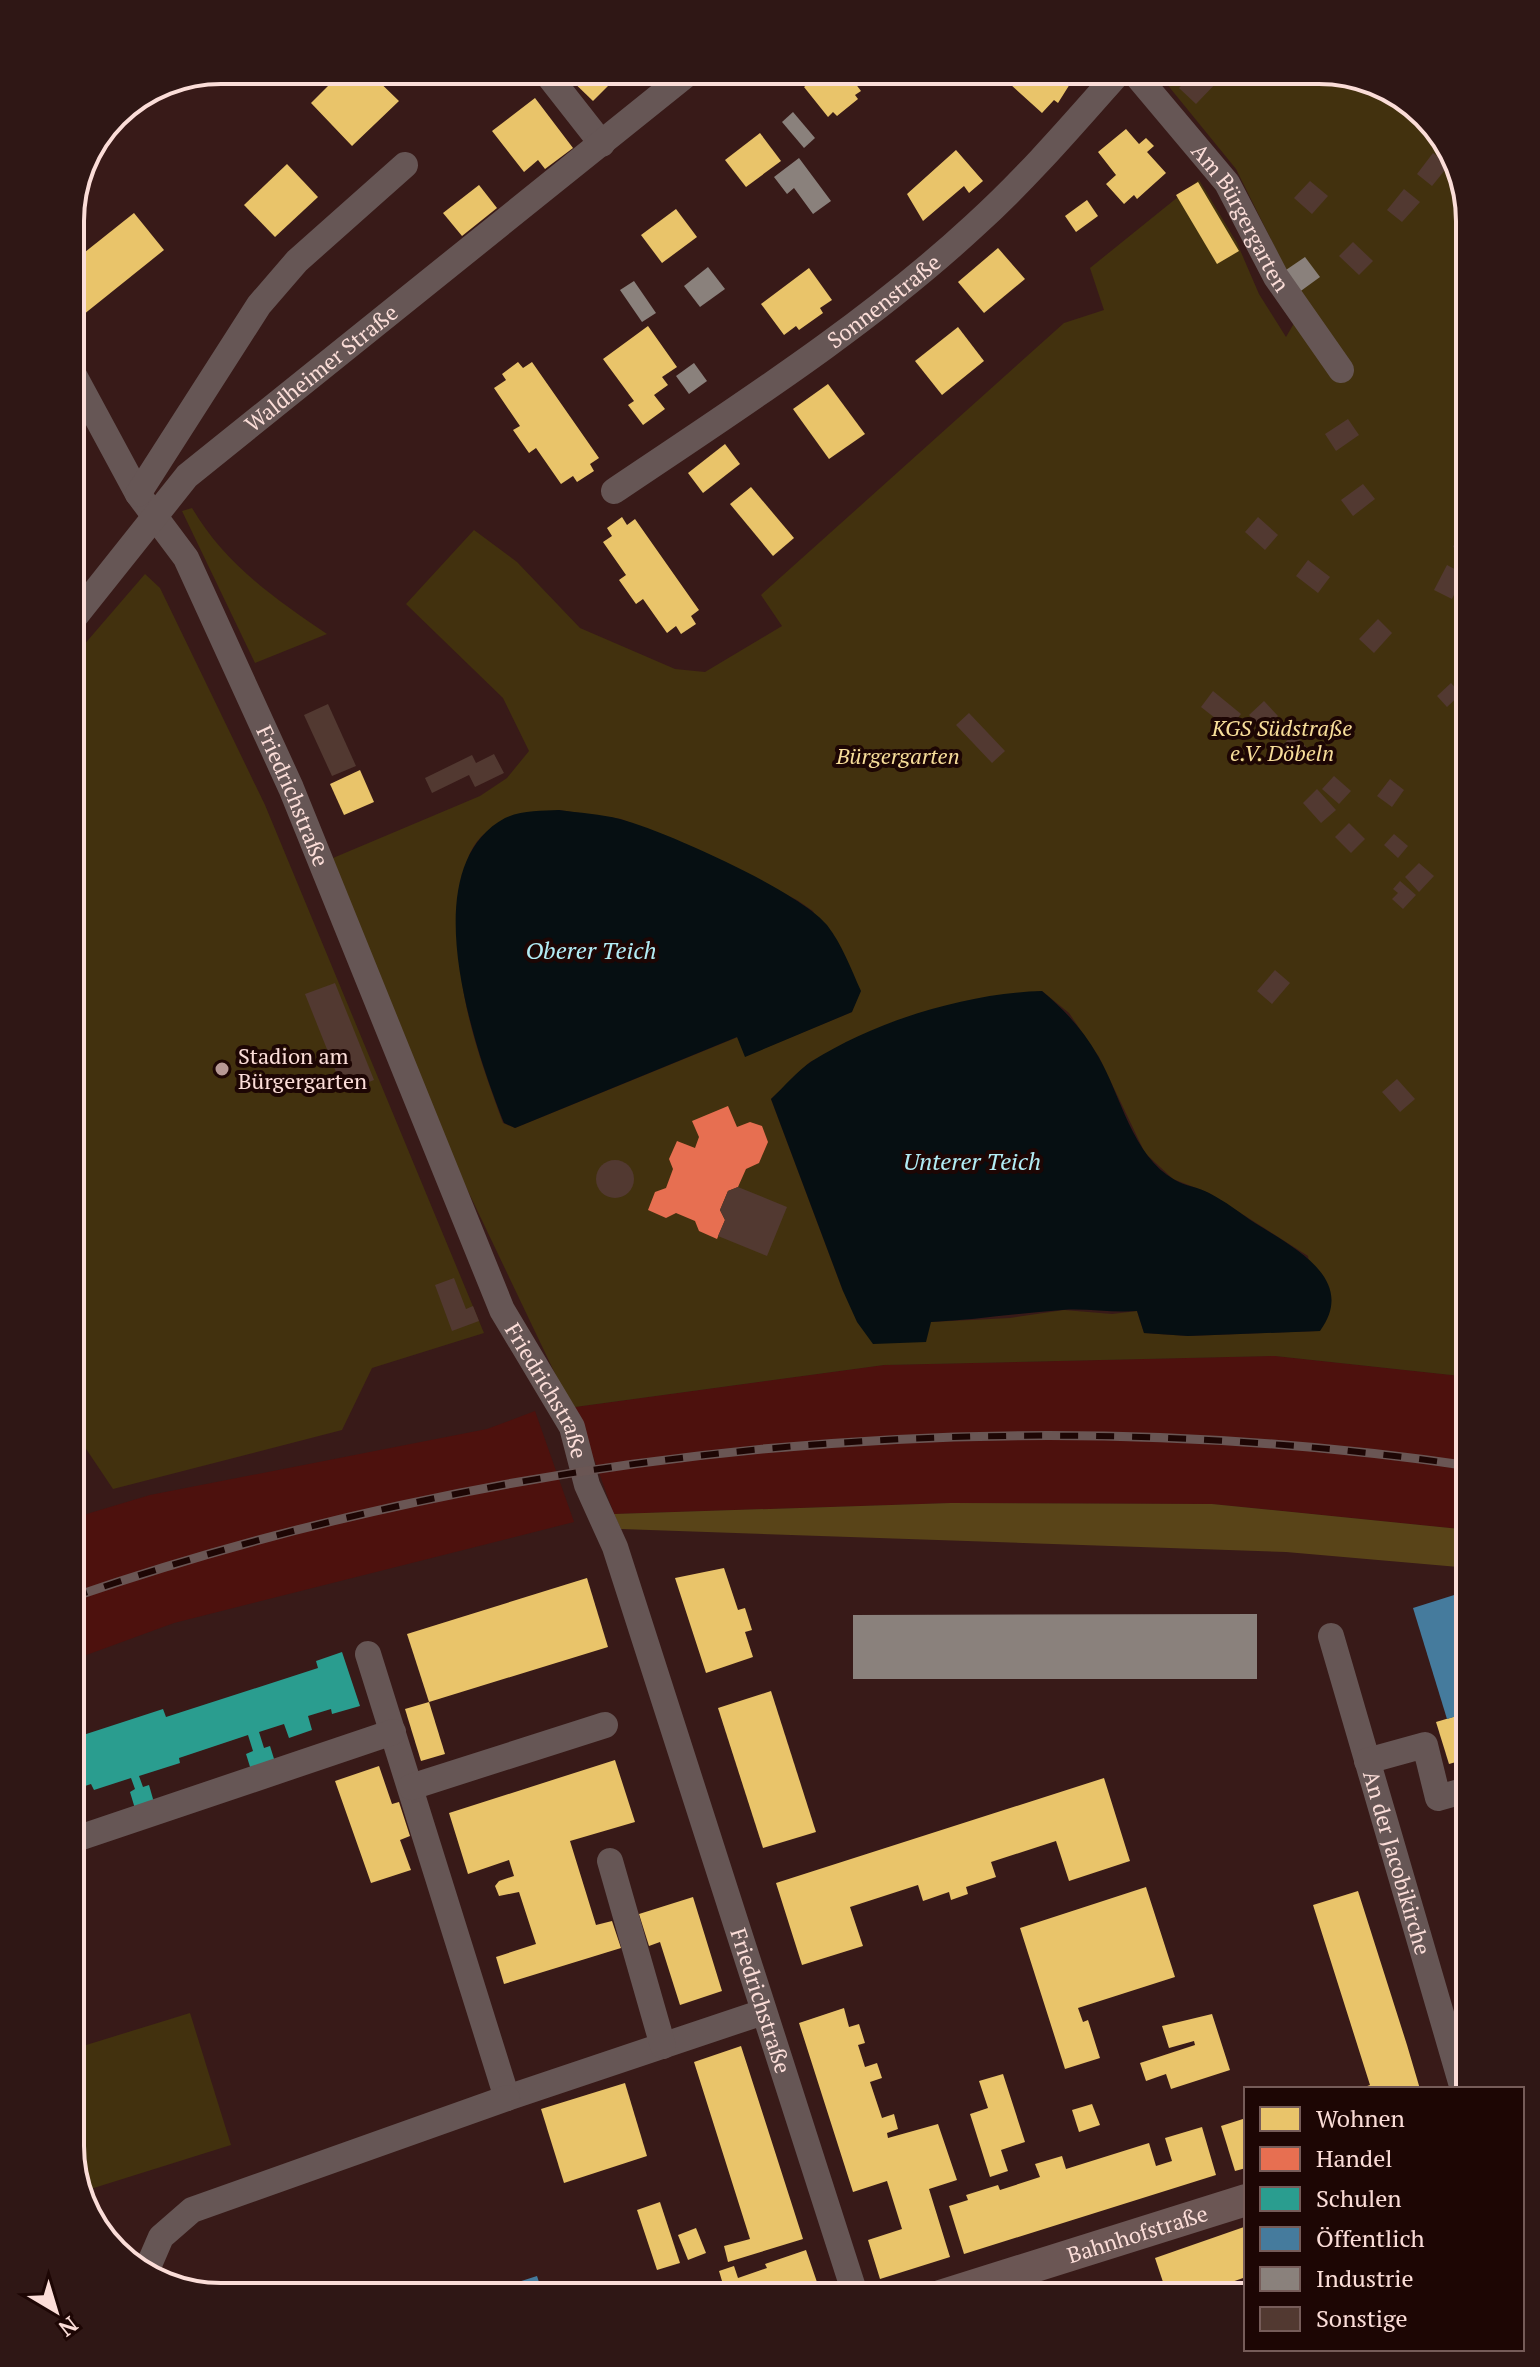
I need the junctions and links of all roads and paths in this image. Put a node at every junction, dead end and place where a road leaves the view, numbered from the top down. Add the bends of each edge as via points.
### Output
1 (555, 84) edge
2 (675, 84) edge
3 (1109, 84) edge
4 (1144, 84) edge
5 (602, 144) junction
6 (405, 165) dead end
7 (1341, 370) dead end
8 (84, 394) edge
9 (614, 491) dead end
10 (138, 494) junction
11 (156, 518) junction
12 (84, 606) edge
13 (1331, 1636) dead end
14 (368, 1654) dead end
15 (605, 1725) dead end
16 (393, 1732) junction
17 (1367, 1761) junction
18 (411, 1787) junction
19 (1456, 1793) edge
20 (84, 1836) edge
21 (610, 1861) dead end
22 (763, 2012) junction
23 (663, 2046) junction
24 (1456, 2065) edge
25 (507, 2098) junction
26 (1244, 2201) edge
27 (150, 2263) edge
28 (851, 2283) edge
29 (982, 2283) edge

1 - 5 street
2 - 5 street, Waldheimer Straße
3 - 9 street, Sonnenstraße via 975,225 911,278
4 - 7 street, Am Bürgergarten via 1227,183 1276,277
5 - 11 street, Waldheimer Straße via 205,461
6 - 10 street via 297,261 259,305
8 - 10 street, Friedrichstraße
10 - 11 street, Friedrichstraße
11 - 12 street, Waldheimer Straße
11 - 22 street, Friedrichstraße via 186,558 291,788 502,1310 572,1427
13 - 17 street, An der Jacobikirche
14 - 16 street
15 - 18 street
16 - 18 street
16 - 20 street
17 - 19 street via 1425,1745 1438,1798
17 - 24 street, An der Jacobikirche
18 - 25 street
21 - 23 street
22 - 23 street
22 - 28 street, Friedrichstraße
23 - 25 street
25 - 27 street via 192,2210 161,2237
26 - 29 main road, Bahnhofstraße

